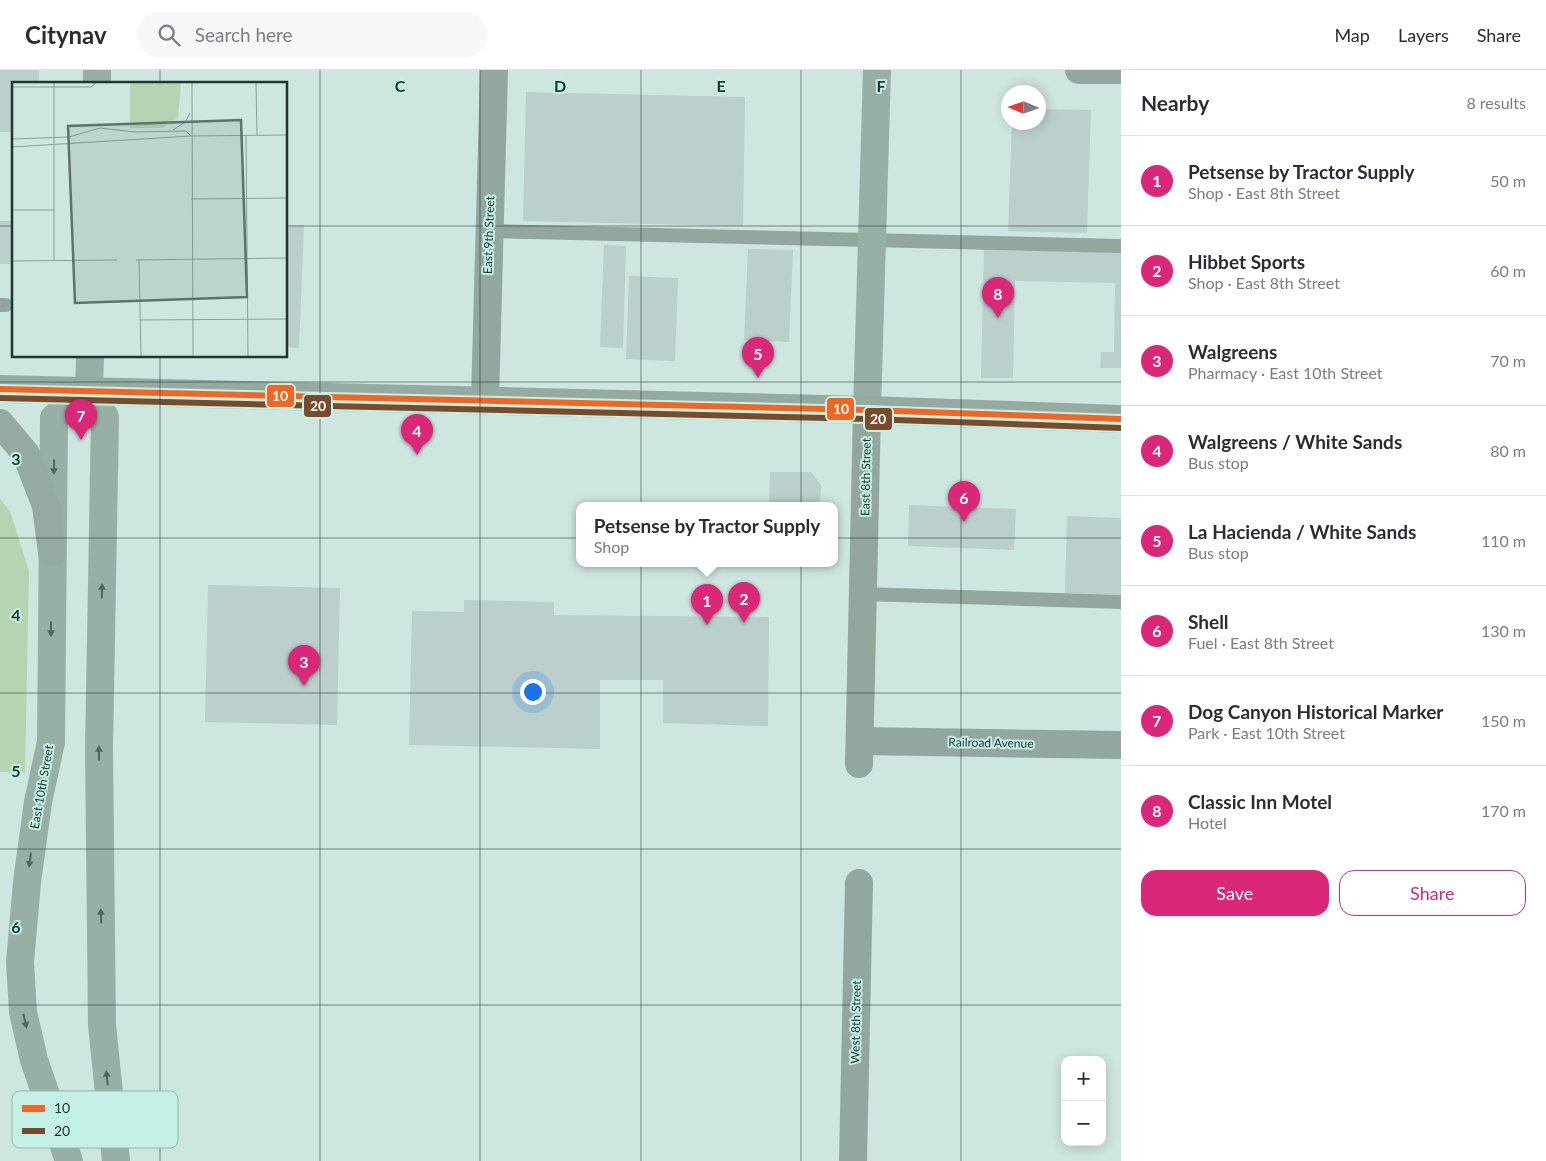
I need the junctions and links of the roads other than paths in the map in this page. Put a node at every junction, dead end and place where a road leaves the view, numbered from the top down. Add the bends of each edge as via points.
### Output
1 (494, 70) edge
2 (877, 70) edge
3 (1079, 70) edge
4 (1121, 70) edge
5 (489, 230) junction
6 (872, 239) junction
7 (1121, 246) edge
8 (90, 358) edge
9 (0, 389) edge
10 (89, 390) junction
11 (485, 401) junction
12 (867, 410) junction
13 (1121, 419) edge
14 (0, 422) edge
15 (52, 552) junction
16 (863, 594) junction
17 (1121, 602) edge
18 (1121, 746) edge
19 (860, 753) joint
20 (859, 883) dead end
21 (45, 1091) edge
22 (109, 1091) edge
23 (64, 1148) edge
24 (115, 1148) edge
25 (69, 1161) edge
26 (116, 1161) edge
27 (853, 1161) edge

1 - 5 street, East 9th Street
2 - 6 main road, East 8th Street
3 - 4 street
5 - 6 lane
5 - 11 street, East 9th Street
6 - 7 lane
6 - 12 main road, East 8th Street
8 - 10 main road
9 - 10 main road
10 - 11 main road
10 -> 15 main road, East 10th Street via 54,418
22 -> 10 main road via 102,1025 99,749 105,417
11 - 12 main road
12 - 13 main road
12 - 16 street, East 8th Street
14 - 15 main road via 26,454 46,506
15 -> 21 main road, East 10th Street via 51,742 38,802 20,962 22,1012
16 - 17 lane
16 - 19 street, East 8th Street
18 - 19 street, Railroad Avenue
20 - 27 street, West 8th Street
23 -> 25 main road, East 10th Street
26 -> 24 main road

